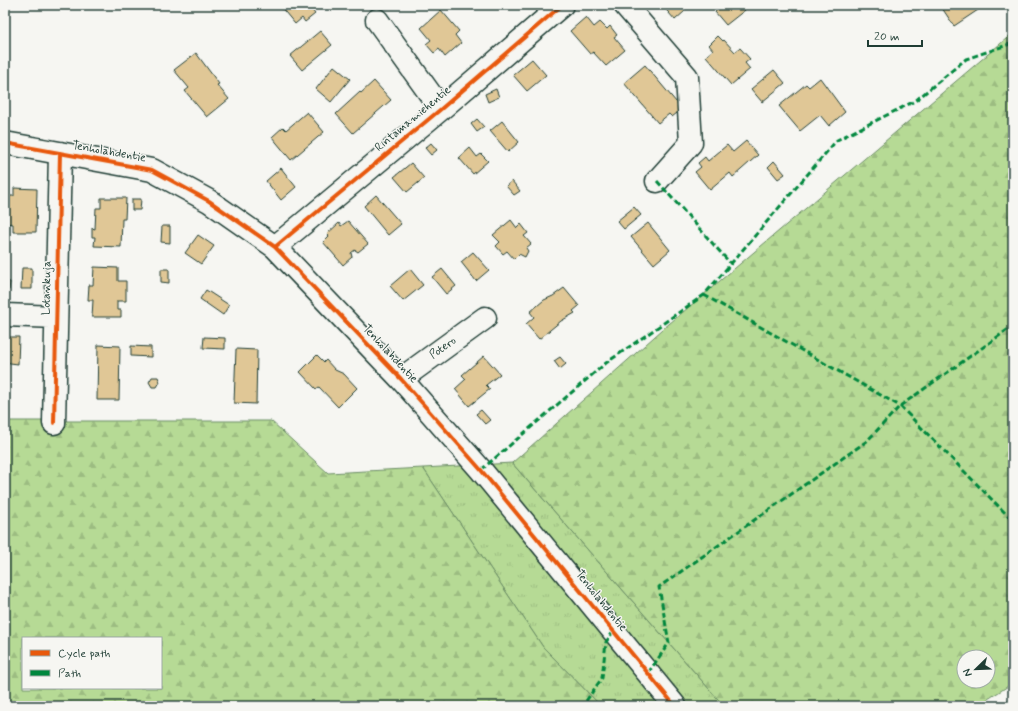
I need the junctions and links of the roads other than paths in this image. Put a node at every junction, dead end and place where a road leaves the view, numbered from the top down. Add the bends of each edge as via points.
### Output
1 (562, 5) edge
2 (625, 5) edge
3 (377, 20) dead end
4 (441, 109) junction
5 (5, 143) edge
6 (60, 153) junction
7 (657, 180) dead end
8 (274, 246) junction
9 (5, 315) edge
10 (56, 317) junction
11 (485, 318) dead end
12 (401, 379) junction
13 (54, 423) dead end
14 (675, 706) edge

1 - 4 street, Rintamamiehentie
2 - 7 street via 687,77 690,142
3 - 4 street
4 - 8 street, Rintamamiehentie
5 - 6 street, Tenholahdentie
6 - 8 street, Tenholahdentie via 152,170 209,201
6 - 10 street, Lotankuja
8 - 12 street, Tenholahdentie
9 - 10 street
10 - 13 street, Lotankuja
11 - 12 street, Potero
12 - 14 street, Tenholahdentie via 481,470

